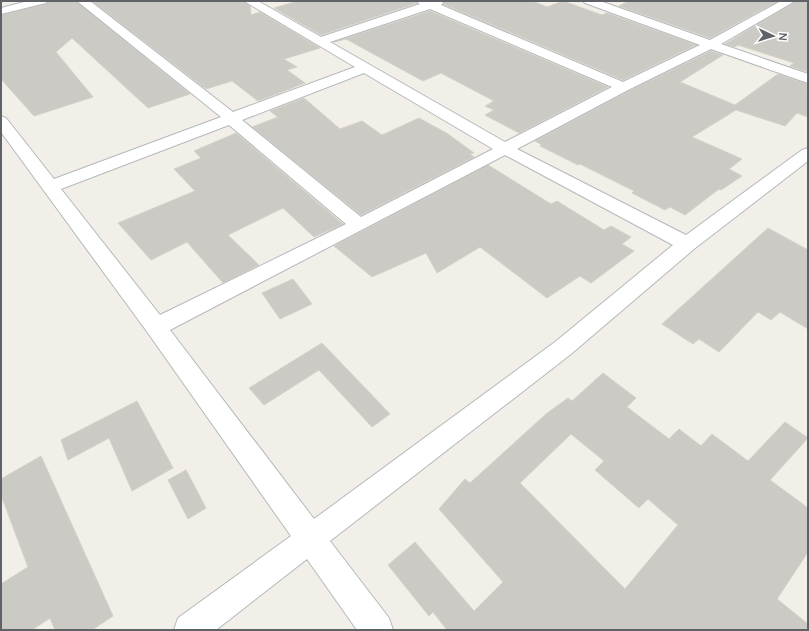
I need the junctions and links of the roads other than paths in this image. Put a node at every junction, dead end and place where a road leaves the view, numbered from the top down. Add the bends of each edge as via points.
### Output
1 (42, 1) edge
2 (83, 1) edge
3 (250, 1) edge
4 (589, 1) edge
5 (789, 1) edge
6 (432, 2) edge
7 (1, 11) edge
8 (321, 41) junction
9 (711, 44) junction
10 (365, 68) junction
11 (808, 79) edge
12 (623, 87) junction
13 (231, 118) junction
14 (1, 121) edge
15 (505, 149) junction
16 (808, 152) edge
17 (50, 187) junction
18 (359, 225) junction
19 (687, 244) junction
20 (156, 327) junction
21 (310, 540) junction
22 (190, 630) edge
23 (377, 630) edge

1 - 7 street
2 - 13 street
3 - 8 street
4 - 9 street
5 - 9 street
6 - 8 street
6 - 12 street
8 - 10 street
9 - 11 street
9 - 12 street
10 - 13 street
10 - 15 street
12 - 15 street
13 - 17 street
13 - 18 street
14 - 17 street
15 - 18 street
15 - 19 street
16 - 19 street
17 - 20 street
18 - 20 street
19 - 21 street via 563,348
20 - 21 street
21 - 22 street
21 - 23 street

